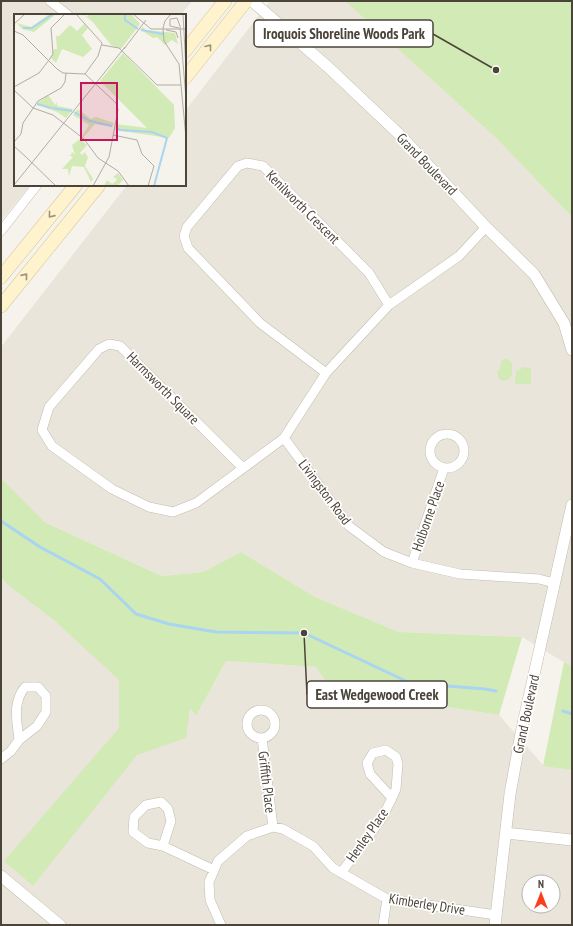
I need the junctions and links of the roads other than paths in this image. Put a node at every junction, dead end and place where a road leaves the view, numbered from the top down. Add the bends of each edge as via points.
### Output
1 (50, 1) edge
2 (226, 1) edge
3 (246, 1) edge
4 (252, 1) edge
5 (67, 14) edge
6 (186, 50) edge
7 (186, 77) edge
8 (36, 186) edge
9 (75, 186) edge
10 (98, 186) edge
11 (486, 227) junction
12 (1, 231) edge
13 (1, 277) edge
14 (389, 305) junction
15 (1, 306) edge
16 (572, 350) edge
17 (326, 373) junction
18 (284, 438) junction
19 (243, 468) junction
20 (444, 468) dead end
21 (572, 505) edge
22 (412, 564) junction
23 (554, 583) junction
24 (262, 738) dead end
25 (19, 740) junction
26 (1, 759) edge
27 (392, 798) junction
28 (273, 827) junction
29 (506, 833) junction
30 (572, 840) edge
31 (163, 846) junction
32 (214, 870) junction
33 (341, 873) junction
34 (1, 876) edge
35 (387, 899) junction
36 (495, 920) edge
37 (60, 925) edge
38 (220, 925) edge
39 (383, 925) edge

1 - 5 street
2 - 6 main road
7 -> 3 main road
4 - 11 street, Grand Boulevard via 328,67 401,136
8 - 12 street
9 -> 13 main road
15 -> 10 main road
11 - 14 street, Harmsworth Square via 460,256
11 - 16 street, Grand Boulevard via 534,274 564,323
14 - 17 street, Harmsworth Square
14 - 17 street, Kenilworth Crescent via 369,274 262,166 247,163 238,166 187,226 184,236 188,248 260,323
17 - 18 street, Harmsworth Square
18 - 19 street, Harmsworth Square
18 - 22 street, Livingston Road via 349,526 384,552
19 - 19 street, Harmsworth Square via 120,346 109,344 99,349 48,407 42,430 52,446 112,488 149,507 173,512 196,503
20 - 22 street, Holborne Place
21 - 23 street, Grand Boulevard
22 - 23 street, Livingston Road via 460,574 539,579
23 - 29 street, Grand Boulevard via 522,728
24 - 28 street, Griffith Place
25 - 25 street via 37,726 46,712 46,696 38,687 25,687 19,694 16,705
25 - 26 street
27 - 27 street, Henley Place via 396,789 396,757 386,750 373,753 367,763 370,774
27 - 33 street, Henley Place via 382,818
28 - 32 street via 247,836 218,861
28 - 33 street, Kimberley Drive via 283,829 313,846
29 - 30 street
29 - 36 street, Grand Boulevard
31 - 31 street via 148,843 133,832 134,817 146,804 161,802 168,809 171,821
31 - 32 street
32 - 38 street via 209,882 210,900
33 - 35 street, Kimberley Drive
34 - 37 street
35 - 36 street, Kimberley Drive
35 - 39 street

